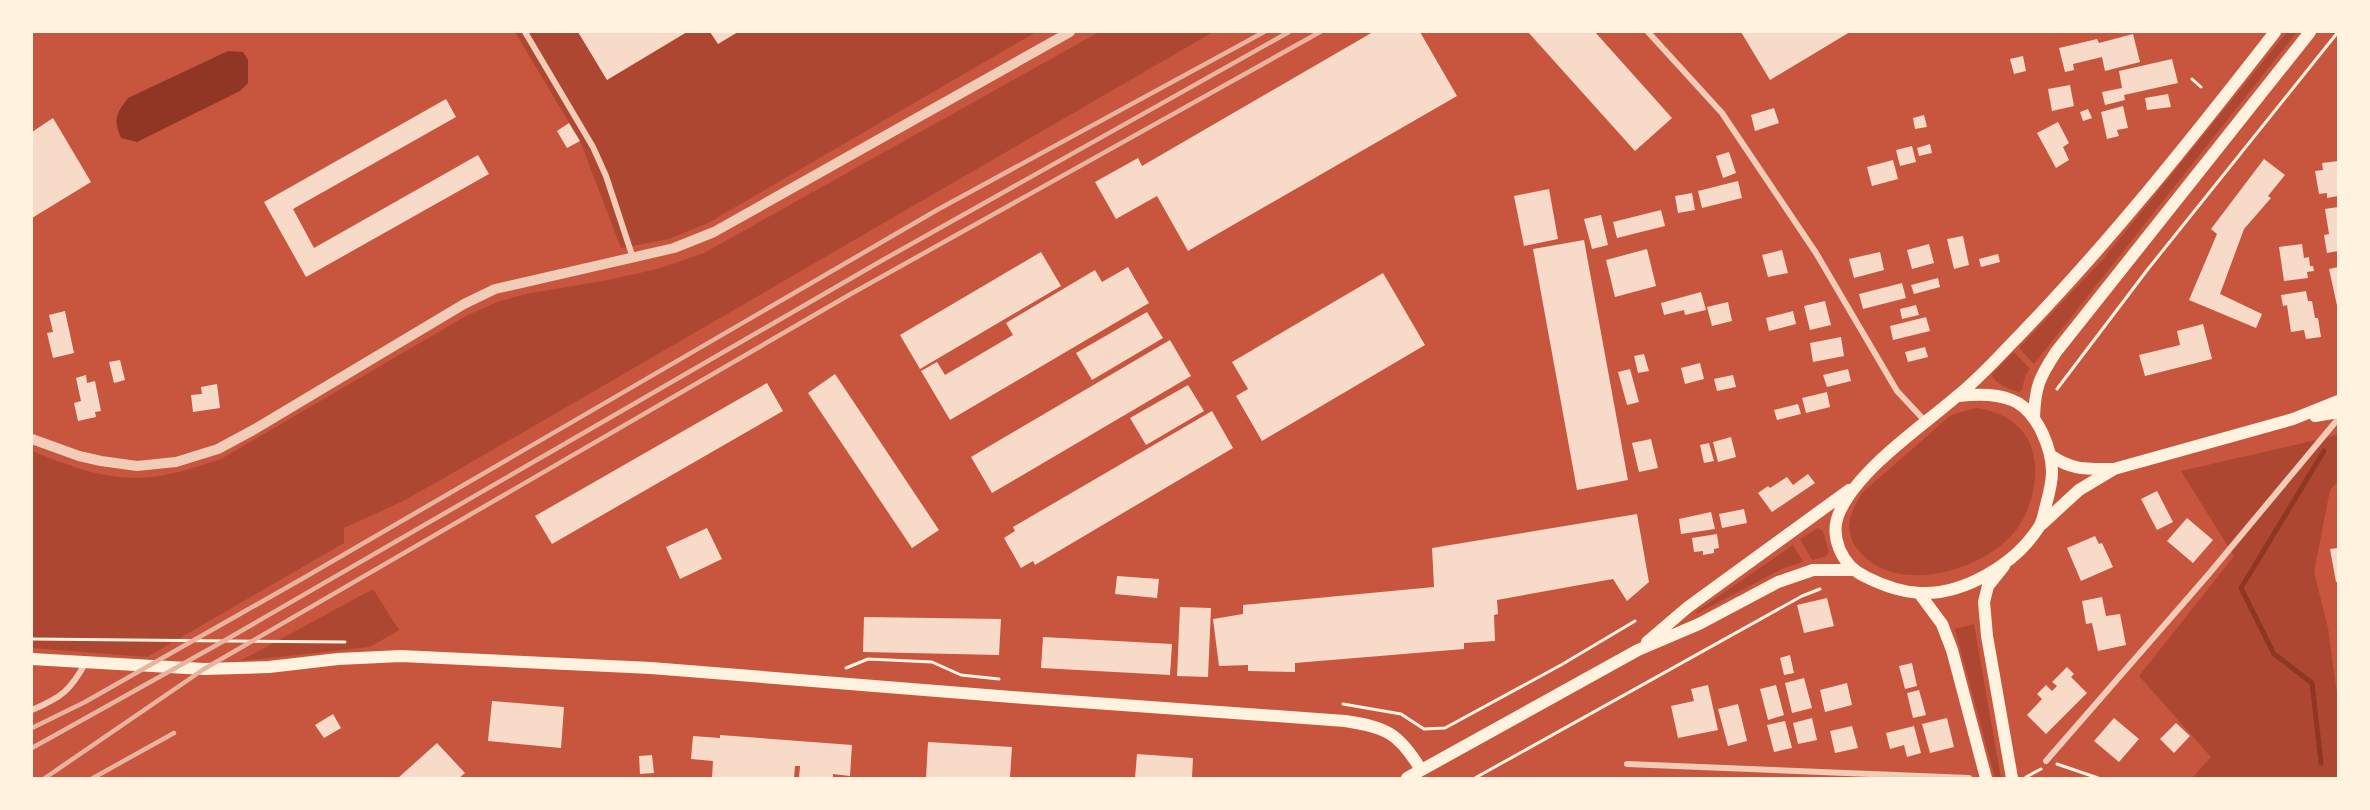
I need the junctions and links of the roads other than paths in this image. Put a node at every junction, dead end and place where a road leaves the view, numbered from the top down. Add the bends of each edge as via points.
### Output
1 (525, 32) edge
2 (1070, 32) edge
3 (1648, 32) edge
4 (2275, 32) edge
5 (2310, 32) edge
6 (633, 258) junction
7 (1958, 396) junction
8 (2338, 401) edge
9 (2338, 412) edge
10 (2034, 417) junction
11 (2293, 419) junction
12 (2338, 419) edge
13 (1926, 422) junction
14 (32, 439) edge
15 (2050, 455) junction
16 (2115, 469) junction
17 (1857, 484) junction
18 (2041, 525) junction
19 (2009, 560) junction
20 (1853, 570) junction
21 (1919, 593) junction
22 (1638, 650) junction
23 (32, 659) edge
24 (87, 662) junction
25 (32, 710) edge
26 (2046, 761) road end
27 (1627, 764) dead end
28 (1421, 770) junction
29 (1407, 778) edge
30 (1969, 778) edge
31 (1986, 778) edge
32 (2012, 778) edge

1 - 6 street via 593,147
2 - 6 street via 714,232 674,248
3 - 13 street via 1722,113 1816,253 1897,391
4 - 7 main road via 2106,243
5 - 10 main road via 2056,352 2034,392
6 - 14 street via 495,289 255,429 218,449 176,462 137,466 101,461
7 - 10 main road via 2003,398
7 - 13 main road
8 - 11 main road
9 - 11 main road
10 - 15 main road
11 - 16 main road
12 - 26 street
13 - 17 main road
15 - 16 main road via 2078,469
15 - 18 main road via 2050,489
16 - 18 main road via 2079,490
17 - 20 main road via 1838,514 1836,531 1839,549
17 - 22 main road via 1688,607
18 - 19 main road
19 - 21 main road via 1963,584
19 - 32 main road via 1988,586 1984,602
20 - 21 main road via 1884,585
20 - 22 main road via 1813,570 1778,582 1699,624
21 - 31 main road via 1942,624 1952,650
22 - 28 main road
23 - 24 main road
24 - 25 street via 73,686
24 - 28 main road via 204,669 401,656 520,661 663,668 1345,721 1373,725 1396,736
27 - 30 street
28 - 29 main road

